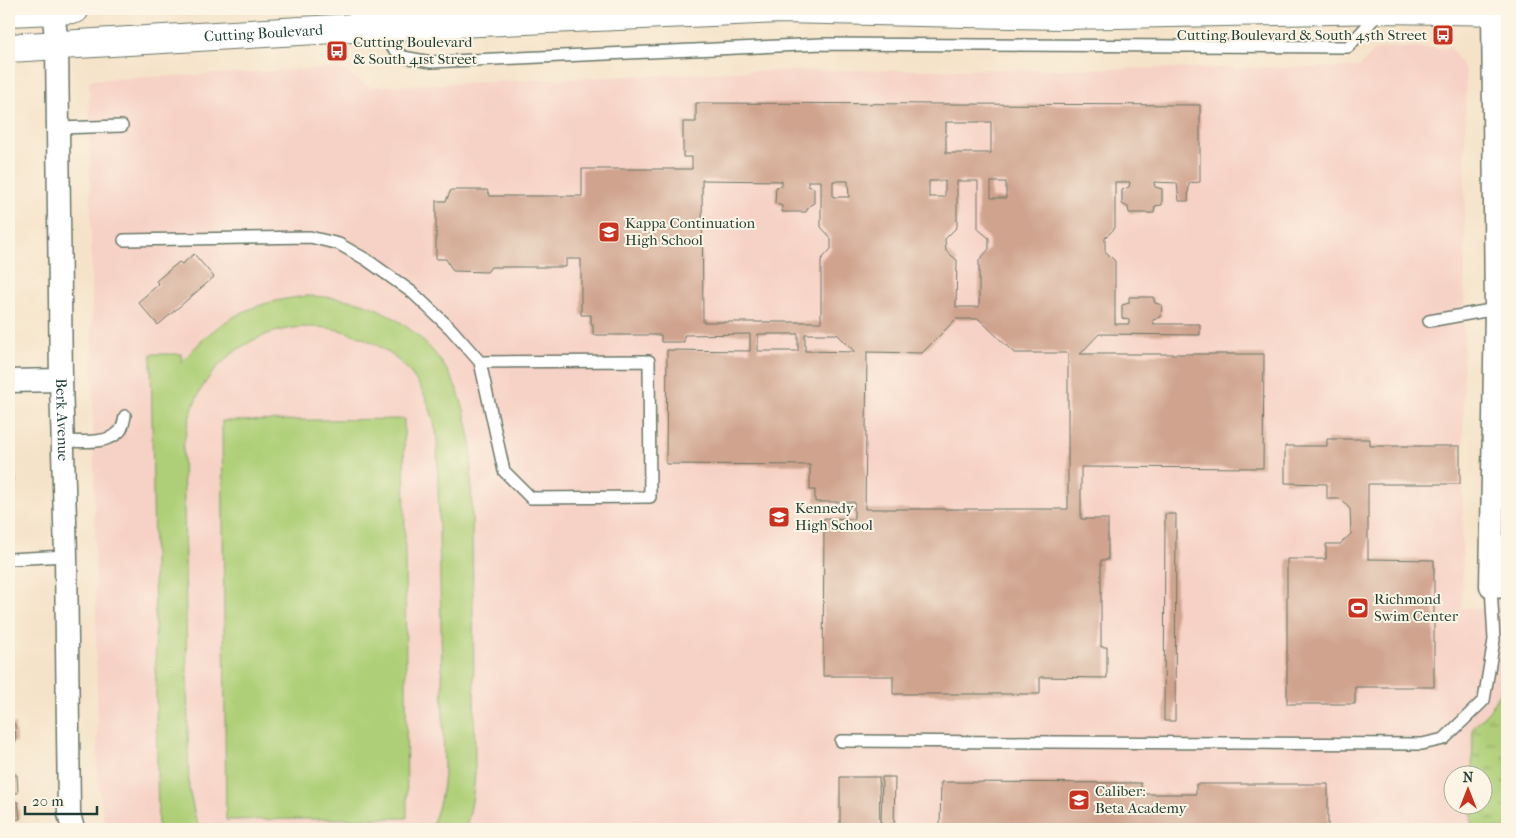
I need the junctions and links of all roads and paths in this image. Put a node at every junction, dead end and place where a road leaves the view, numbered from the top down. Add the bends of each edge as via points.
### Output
1 (64, 9) edge
2 (1383, 9) edge
3 (1498, 10) edge
4 (9, 12) edge
5 (386, 17) edge
6 (57, 46) junction
7 (1500, 46) edge
8 (9, 48) edge
9 (122, 126) dead end
10 (58, 128) junction
11 (124, 240) dead end
12 (1501, 310) edge
13 (1429, 321) dead end
14 (480, 362) junction
15 (61, 380) junction
16 (9, 381) edge
17 (125, 416) dead end
18 (63, 441) junction
19 (66, 556) junction
20 (9, 559) edge
21 (1499, 586) edge
22 (841, 740) dead end
23 (73, 829) edge

1 - 4 main road
1 - 6 street, Berk Avenue
2 - 3 main road, Cutting Boulevard
2 - 5 main road, Cutting Boulevard via 1062,15 781,9
2 - 5 lane via 1348,47 822,44 431,62 403,57 390,45
3 - 7 street
5 - 6 main road, Cutting Boulevard
6 - 8 main road, Cutting Boulevard
6 - 10 street, Berk Avenue
7 - 12 street
9 - 10 lane
10 - 15 street, Berk Avenue
11 - 14 lane via 310,237 339,244 413,293
12 - 13 lane
12 - 21 street
14 - 14 lane via 504,471 531,498 650,497 649,361
15 - 16 street
15 - 18 street, Berk Avenue
17 - 18 lane via 121,430 111,438
18 - 19 street, Berk Avenue
19 - 20 lane
19 - 23 street, Berk Avenue via 70,814
21 - 22 lane via 1484,700 1444,739 1422,744

